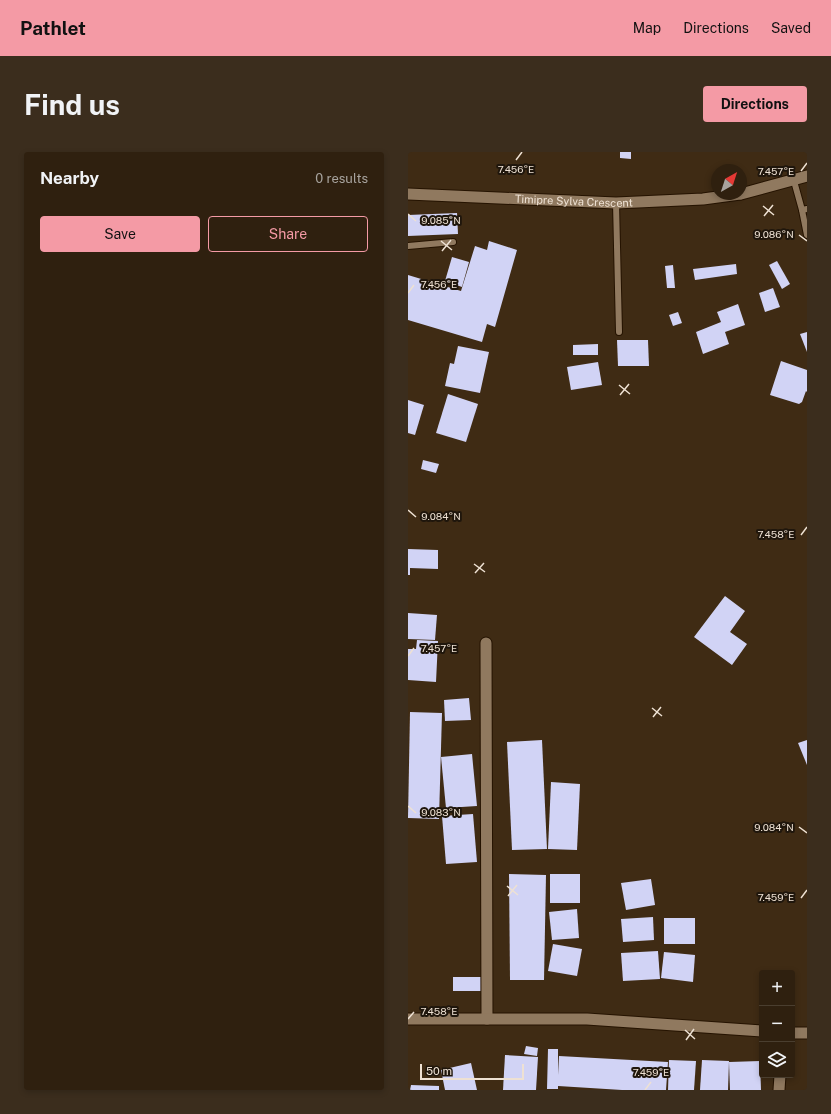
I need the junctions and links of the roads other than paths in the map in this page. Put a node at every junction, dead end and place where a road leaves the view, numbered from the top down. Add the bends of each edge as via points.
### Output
1 (807, 176) edge
2 (794, 181) junction
3 (747, 192) edge
4 (408, 194) edge
5 (711, 198) edge
6 (616, 203) junction
7 (805, 209) edge
8 (807, 235) edge
9 (453, 242) dead end
10 (408, 246) edge
11 (619, 332) dead end
12 (486, 643) dead end
13 (408, 1019) edge
14 (488, 1019) junction
15 (759, 1031) edge
16 (795, 1033) edge
17 (807, 1033) edge
18 (780, 1078) edge
19 (779, 1090) edge

1 - 2 street, Timipre Sylva Crescent
2 - 3 street, Timipre Sylva Crescent
2 - 7 lane
4 - 6 street, Timipre Sylva Crescent
5 - 6 street, Timipre Sylva Crescent
6 - 11 lane
7 - 8 lane
9 - 10 lane
12 - 14 street
13 - 14 street
14 - 15 street via 587,1019
16 - 17 street
18 - 19 street

